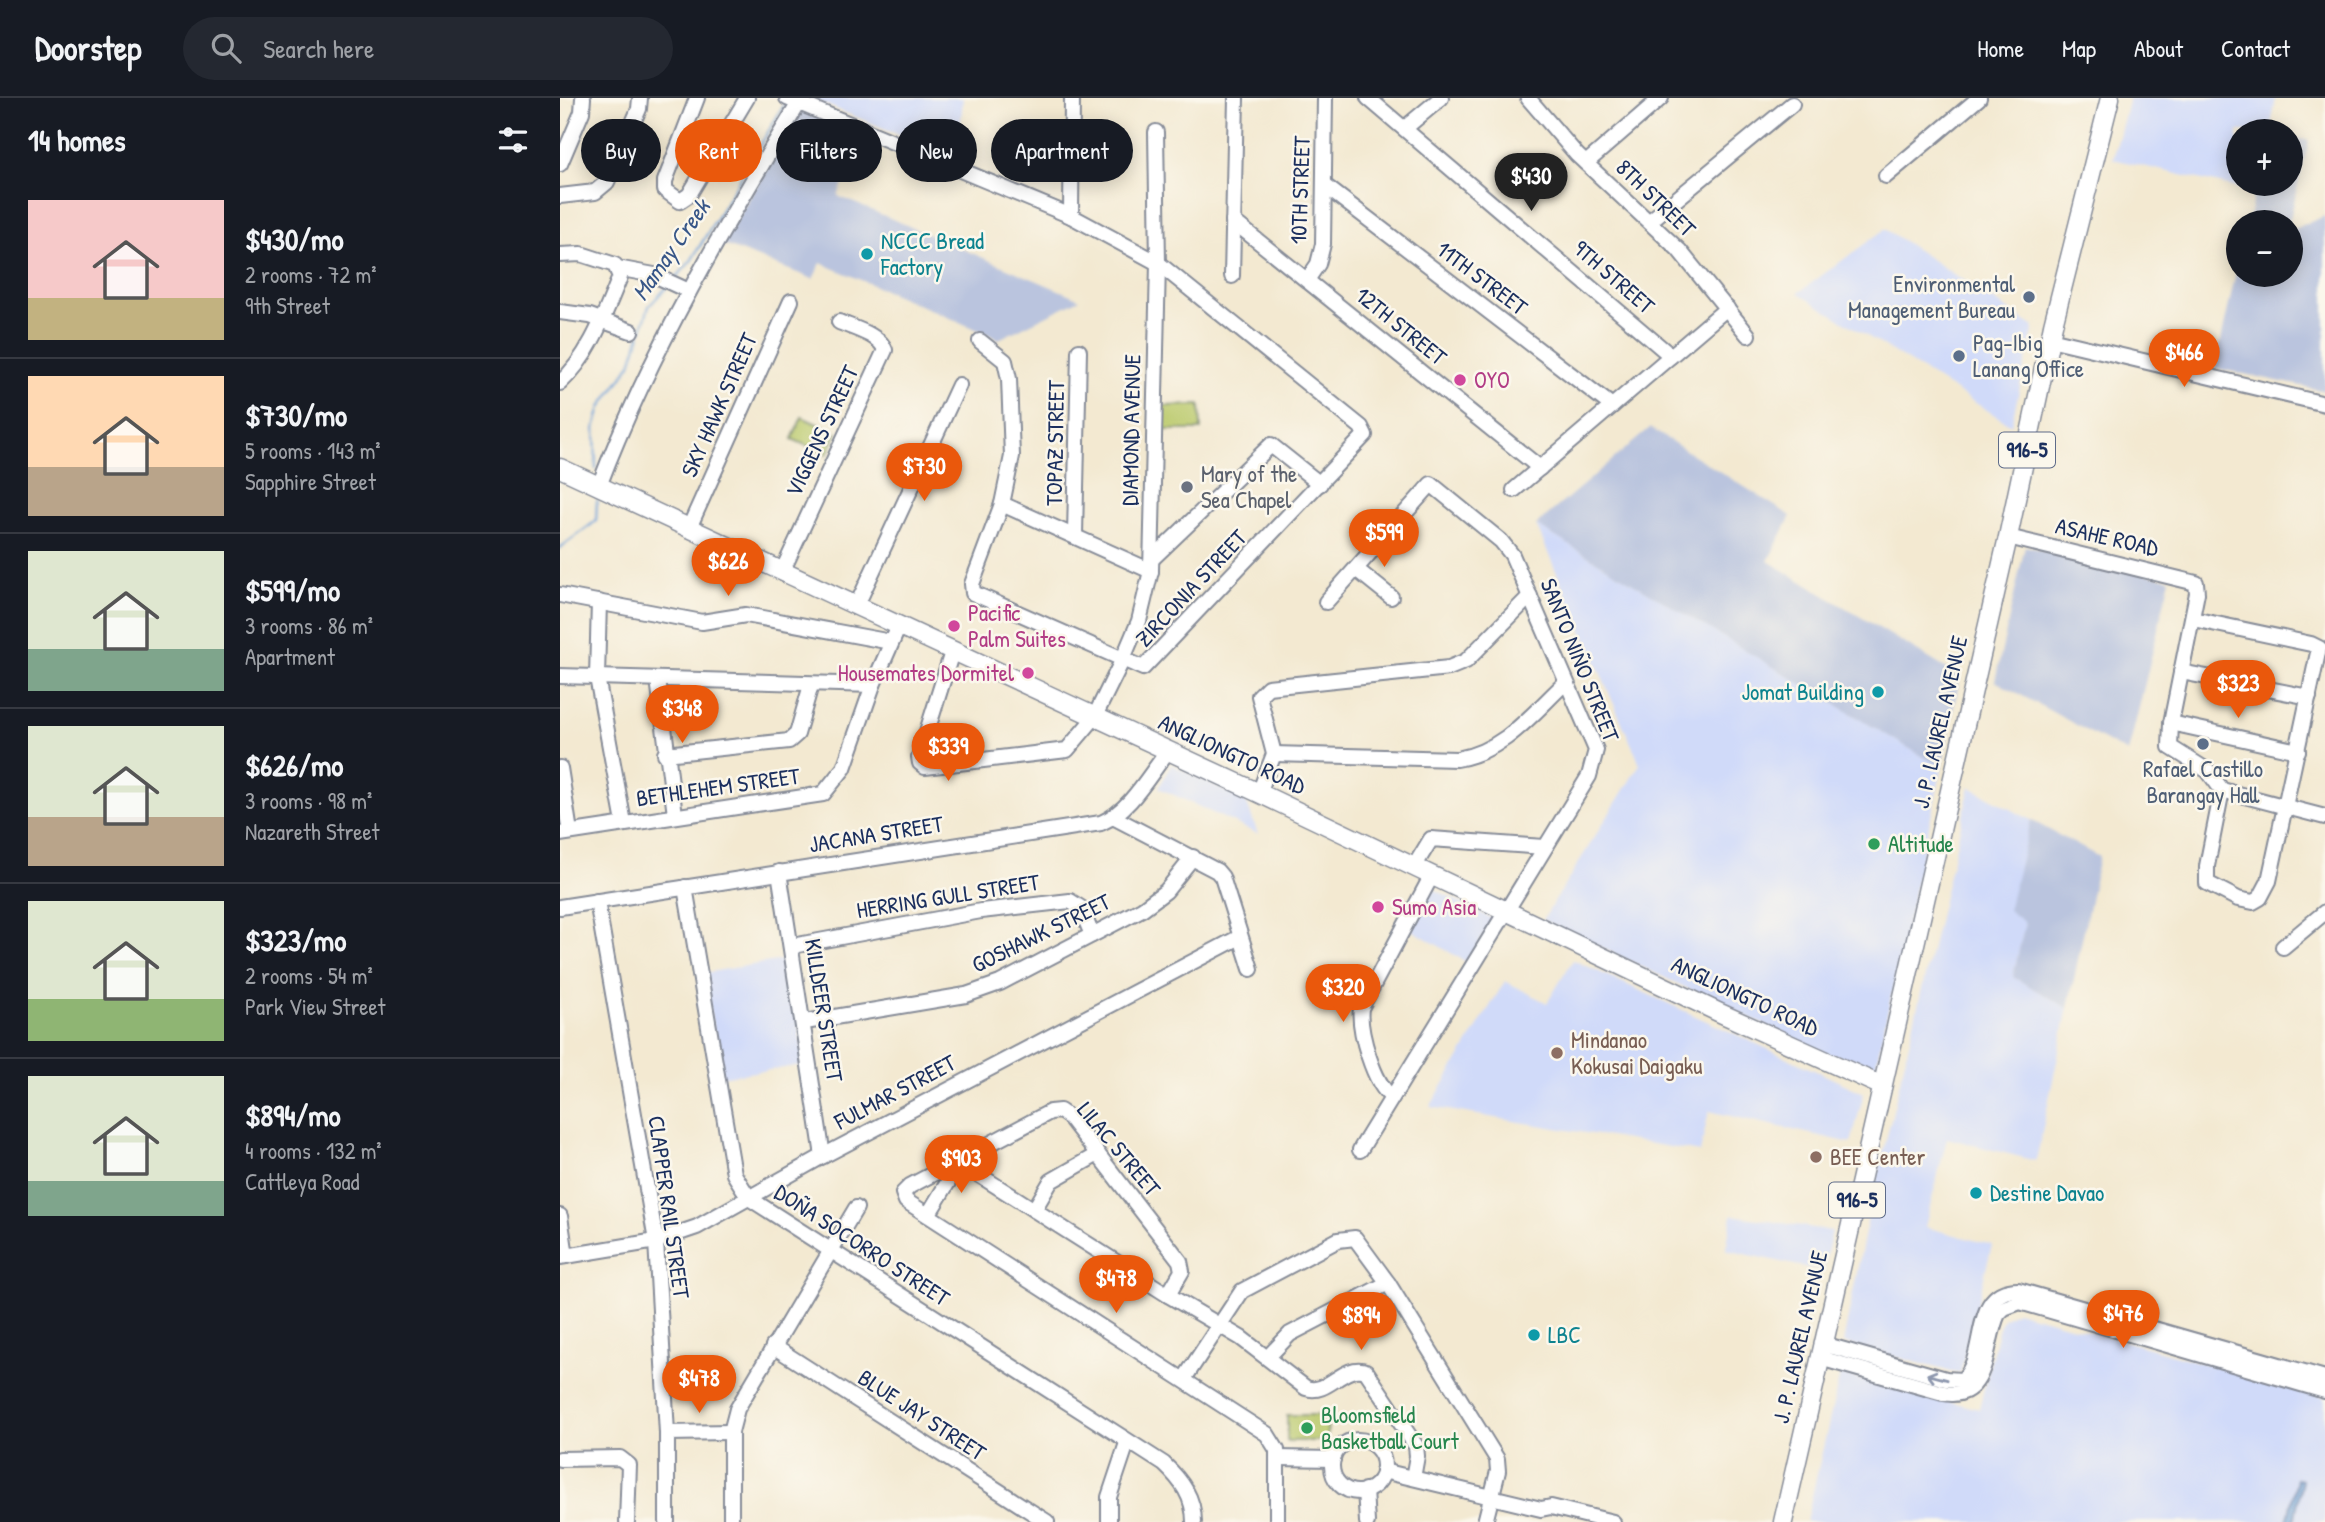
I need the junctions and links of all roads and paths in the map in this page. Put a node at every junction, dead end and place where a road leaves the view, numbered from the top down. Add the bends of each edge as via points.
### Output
1 (583, 98) edge
2 (640, 98) edge
3 (697, 98) edge
4 (747, 98) edge
5 (1072, 98) edge
6 (1236, 98) edge
7 (1325, 98) edge
8 (1368, 98) edge
9 (1441, 98) edge
10 (1528, 98) edge
11 (1660, 98) edge
12 (1979, 98) edge
13 (2110, 98) edge
14 (795, 100) edge
15 (1792, 104) dead end
16 (1405, 128) junction
17 (1156, 132) dead end
18 (1586, 163) junction
19 (560, 164) edge
20 (1886, 176) dead end
21 (1324, 186) junction
22 (560, 196) edge
23 (1071, 216) junction
24 (1650, 220) junction
25 (1233, 221) junction
26 (560, 255) edge
27 (1158, 263) junction
28 (616, 266) junction
29 (1232, 276) dead end
30 (1307, 280) junction
31 (690, 291) junction
32 (791, 301) dead end
33 (1727, 308) junction
34 (560, 312) edge
35 (602, 321) junction
36 (839, 322) dead end
37 (631, 331) dead end
38 (1748, 335) dead end
39 (2050, 339) junction
40 (980, 341) dead end
41 (1079, 351) dead end
42 (1671, 356) junction
43 (560, 383) edge
44 (960, 386) dead end
45 (2325, 404) edge
46 (1612, 406) junction
47 (1540, 468) junction
48 (561, 471) edge
49 (1320, 484) junction
50 (598, 486) junction
51 (1514, 490) dead end
52 (1002, 503) junction
53 (689, 528) junction
54 (1075, 535) junction
55 (2008, 537) junction
56 (1152, 565) junction
57 (1356, 569) junction
58 (782, 572) junction
59 (560, 595) edge
60 (1530, 596) junction
61 (1391, 597) dead end
62 (599, 602) junction
63 (1326, 602) dead end
64 (856, 607) junction
65 (2193, 619) junction
66 (895, 634) junction
67 (952, 652) junction
68 (1122, 661) junction
69 (2181, 672) junction
70 (560, 676) edge
71 (597, 677) junction
72 (658, 679) junction
73 (1564, 683) junction
74 (811, 685) junction
75 (873, 685) junction
76 (2309, 697) junction
77 (1094, 718) junction
78 (2171, 723) junction
79 (1167, 751) junction
80 (2298, 751) junction
81 (665, 754) junction
82 (1274, 754) junction
83 (560, 768) edge
84 (2222, 790) junction
85 (1259, 793) junction
86 (2285, 807) junction
87 (675, 815) junction
88 (1114, 817) junction
89 (2325, 817) edge
90 (624, 823) junction
91 (565, 833) edge
92 (1544, 847) junction
93 (1193, 857) junction
94 (1414, 867) junction
95 (779, 872) junction
96 (1432, 875) junction
97 (685, 887) junction
98 (597, 901) junction
99 (560, 906) edge
100 (1506, 911) junction
101 (2325, 912) edge
102 (1093, 935) junction
103 (1240, 937) junction
104 (792, 946) junction
105 (2283, 947) dead end
106 (1251, 968) dead end
107 (805, 1022) junction
108 (1882, 1086) junction
109 (1392, 1097) junction
110 (1360, 1150) dead end
111 (1098, 1154) junction
112 (823, 1156) junction
113 (957, 1161) junction
114 (749, 1198) junction
115 (856, 1208) dead end
116 (1034, 1210) junction
117 (928, 1215) junction
118 (560, 1216) edge
119 (656, 1241) junction
120 (829, 1252) junction
121 (563, 1256) edge
122 (1388, 1283) junction
123 (1168, 1295) junction
124 (1219, 1325) junction
125 (773, 1346) junction
126 (1822, 1351) junction
127 (1268, 1357) junction
128 (2237, 1359) junction
129 (2325, 1378) edge
130 (1184, 1379) junction
131 (2325, 1391) edge
132 (731, 1432) junction
133 (667, 1433) junction
134 (1127, 1443) junction
135 (1278, 1458) junction
136 (560, 1459) edge
137 (1333, 1459) junction
138 (1383, 1471) junction
139 (1413, 1478) junction
140 (1365, 1490) junction
141 (1491, 1496) junction
142 (1577, 1518) edge
143 (627, 1522) edge
144 (667, 1522) edge
145 (731, 1522) edge
146 (1047, 1522) edge
147 (1109, 1522) edge
148 (1194, 1522) edge
149 (1277, 1522) edge
150 (1367, 1522) edge
151 (1485, 1522) edge
152 (1613, 1522) edge
153 (1783, 1522) edge

1 - 19 street via 582,112
2 - 22 street via 607,183 582,195
3 - 4 street via 665,181 665,190 680,201 689,195
5 - 23 street
6 - 25 street
7 - 21 street, 10TH STREET
8 - 16 street, 9TH STREET
9 - 16 street
10 - 18 street, 8TH STREET
11 - 18 street
12 - 20 street
13 - 39 main road, J. P. LAUREL AVENUE / 916-5
14 - 23 street
14 - 31 street
15 - 24 street
16 - 42 street, 9TH STREET
17 - 27 street, DIAMOND AVENUE
18 - 24 street, 8TH STREET
21 - 30 street, 10TH STREET via 1322,253
21 - 46 street, 11TH STREET
23 - 27 street
24 - 33 street, 8TH STREET
25 - 29 street
25 - 30 street, 12TH STREET
26 - 28 street via 581,254
27 - 49 street, ZIRCONIA STREET via 1361,427 1363,439
27 - 56 street, DIAMOND AVENUE
28 - 31 street via 654,275
28 - 35 street via 620,277
30 - 47 street, 12TH STREET
31 - 50 street via 627,415
32 - 53 street, SKY HAWK STREET
33 - 38 street, 8TH STREET
33 - 42 street
34 - 35 street
35 - 37 street
35 - 43 street
36 - 58 street, VIGGENS STREET via 884,347
39 - 45 street
39 - 55 main road, J. P. LAUREL AVENUE / 916-5
40 - 52 street via 999,354 1009,379 1012,456
41 - 54 street, TOPAZ STREET
42 - 46 street
44 - 64 street
46 - 47 street
47 - 51 street
48 - 50 main road, ANGLIONGTO ROAD
49 - 56 street via 1271,445
49 - 68 street, ZIRCONIA STREET via 1149,666
50 - 53 main road, ANGLIONGTO ROAD
52 - 54 street
52 - 68 street via 972,584 973,593
53 - 58 main road, ANGLIONGTO ROAD
54 - 56 street
55 - 65 street, ASAHE ROAD via 2196,583
55 - 108 main road, J. P. LAUREL AVENUE / 916-5
56 - 68 street, DIAMOND AVENUE via 1139,621
57 - 60 street, SANTO NIÑO STREET via 1431,484 1507,547
57 - 61 street
57 - 63 street
58 - 64 main road, ANGLIONGTO ROAD
59 - 62 street
60 - 73 street, SANTO NIÑO STREET
60 - 82 street via 1466,661 1449,668 1262,690 1259,701
62 - 66 street via 702,622 746,615
62 - 71 street
64 - 66 main road, ANGLIONGTO ROAD
65 - 69 street
65 - 76 street via 2311,643 2319,652
66 - 67 main road, ANGLIONGTO ROAD
66 - 75 street, BETHLEHEM STREET
67 - 77 main road, ANGLIONGTO ROAD
67 - 77 street, DIAMOND AVENUE via 919,757 925,767 1059,753 1075,744
68 - 77 street, DIAMOND AVENUE
69 - 76 street
69 - 78 street
70 - 71 street
71 - 72 street
71 - 90 street
72 - 74 street
72 - 81 street
73 - 82 street via 1495,747 1479,755 1457,759
73 - 92 street, SANTO NIÑO STREET via 1596,759
74 - 75 street
74 - 81 street via 797,734 789,741
75 - 87 street, BETHLEHEM STREET via 844,768 823,794
76 - 80 street
77 - 79 main road, ANGLIONGTO ROAD
78 - 80 street
78 - 84 street via 2170,747 2208,771
79 - 85 main road, ANGLIONGTO ROAD
79 - 88 street
80 - 86 street
81 - 87 street
82 - 85 street
83 - 91 street
84 - 86 street
84 - 86 street via 2207,883 2246,902 2260,898 2269,881
85 - 94 main road, ANGLIONGTO ROAD
86 - 89 street
87 - 90 street, BETHLEHEM STREET
88 - 93 street
88 - 95 street, JACANA STREET via 1088,826
90 - 91 street, BETHLEHEM STREET
92 - 94 street via 1431,839
92 - 100 street, SANTO NIÑO STREET
93 - 102 street, GOSHAWK STREET via 1166,891
93 - 103 street via 1222,877
94 - 96 main road, ANGLIONGTO ROAD
95 - 97 street, JACANA STREET
95 - 104 street, KILLDEER STREET
96 - 100 main road, ANGLIONGTO ROAD
96 - 109 street via 1361,1008 1360,1021 1378,1084
97 - 98 street, JACANA STREET
97 - 114 street, DOÑA SOCORRO STREET via 734,1174
98 - 99 street, JACANA STREET
98 - 119 street, CLAPPER RAIL STREET
100 - 108 main road, ANGLIONGTO ROAD
100 - 109 street, SANTO NIÑO STREET
101 - 105 street
102 - 104 street, HERRING GULL STREET via 1081,908 1070,901 990,909
102 - 107 street, GOSHAWK STREET via 1000,983 966,995
103 - 106 street
103 - 112 street, FULMAR STREET
104 - 107 street, KILLDEER STREET
107 - 112 street, KILLDEER STREET
108 - 126 main road, J. P. LAUREL AVENUE / 916-5
109 - 110 street, SANTO NIÑO STREET
111 - 113 street, LILAC STREET via 1070,1118 1055,1111
111 - 116 street via 1051,1181
111 - 123 street, LILAC STREET via 1180,1261 1182,1271
112 - 114 street, FULMAR STREET
113 - 116 street
113 - 117 street
113 - 117 street, LILAC STREET via 908,1188 903,1196
114 - 119 street, FULMAR STREET via 697,1227
114 - 120 street, DOÑA SOCORRO STREET
115 - 120 street
116 - 123 street
117 - 130 street
118 - 121 street
119 - 121 street, FULMAR STREET
119 - 133 street, CLAPPER RAIL STREET
120 - 125 street
120 - 134 street, DOÑA SOCORRO STREET
122 - 124 street via 1355,1238 1338,1240 1248,1287
122 - 127 street via 1290,1334
122 - 141 street via 1497,1459
123 - 124 street
124 - 127 street
124 - 130 street
125 - 132 street via 737,1409
125 - 146 street, BLUE JAY STREET
126 - 128 street via 1957,1394 1965,1386 1988,1306 2013,1290
126 - 153 main road, J. P. LAUREL AVENUE / 916-5
127 - 139 street via 1311,1390 1352,1370 1369,1373 1416,1446
128 - 129 street
128 - 131 street
130 - 135 street via 1268,1434
132 - 133 street
132 - 145 street
133 - 144 street, CLAPPER RAIL STREET
134 - 147 street via 1109,1497
134 - 148 street, DOÑA SOCORRO STREET via 1179,1478 1189,1496
135 - 137 street
135 - 149 street
136 - 143 street via 620,1458 629,1465
137 - 138 street via 1346,1443 1362,1440 1379,1452
137 - 140 street via 1333,1474 1342,1486
138 - 139 street
138 - 140 street via 1377,1483
139 - 141 street
140 - 150 street
141 - 142 street via 1541,1509 1551,1507
141 - 151 street
142 - 152 street

